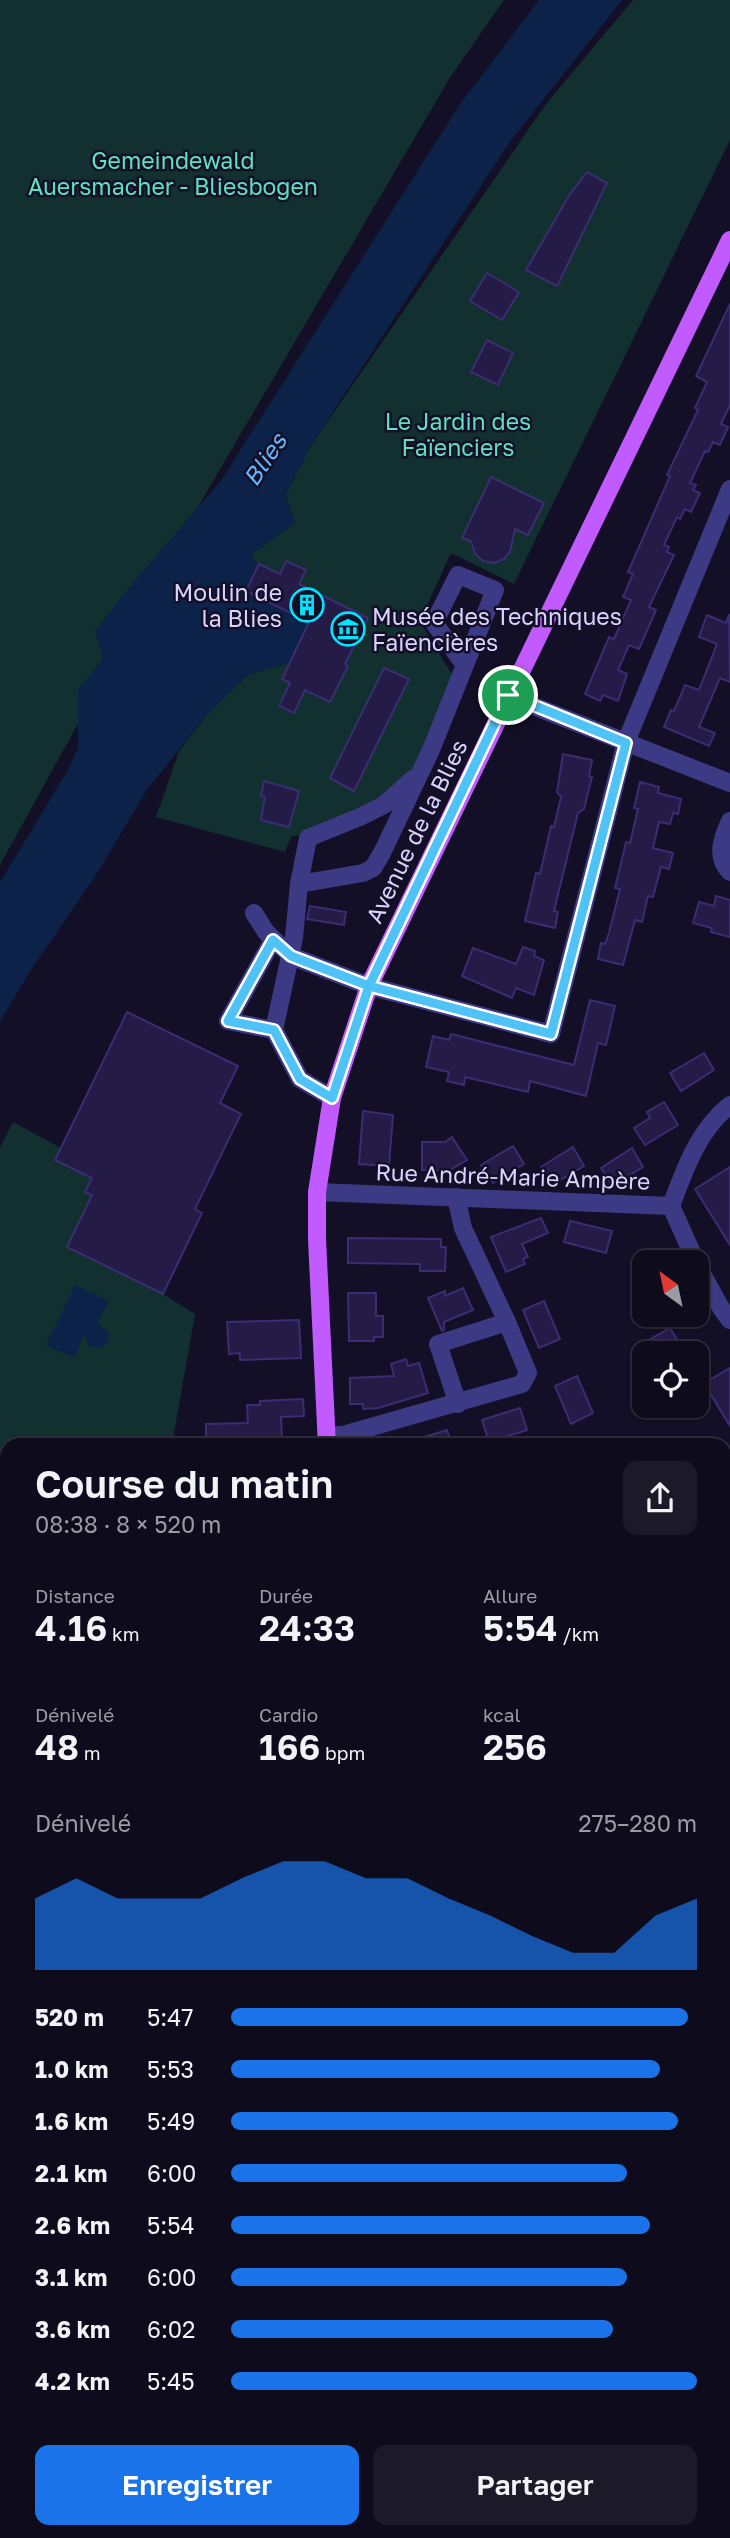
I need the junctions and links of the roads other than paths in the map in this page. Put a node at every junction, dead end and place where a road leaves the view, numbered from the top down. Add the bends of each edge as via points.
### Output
1 (730, 240) edge
2 (730, 489) edge
3 (464, 664) junction
4 (508, 695) junction
5 (626, 743) junction
6 (421, 772) junction
7 (730, 783) edge
8 (730, 821) edge
9 (730, 872) edge
10 (299, 884) junction
11 (254, 913) dead end
12 (273, 940) junction
13 (291, 956) junction
14 (369, 986) junction
15 (274, 1030) junction
16 (332, 1098) junction
17 (730, 1105) edge
18 (317, 1192) junction
19 (456, 1197) junction
20 (671, 1206) junction
21 (691, 1250) edge
22 (709, 1286) edge
23 (730, 1320) edge
24 (507, 1322) junction
25 (458, 1404) junction
26 (327, 1438) edge
27 (333, 1438) edge

1 - 4 main road, Avenue de la Blies
2 - 5 street
3 - 3 street via 495,590 458,575 434,623
3 - 6 street
4 - 5 street
4 - 14 main road, Avenue de la Blies
5 - 7 street
5 - 14 street via 551,1034
6 - 10 street via 384,805 308,838
6 - 10 street via 373,868
8 - 9 street via 721,852
10 - 13 street
11 - 12 street
12 - 13 street
12 - 15 street via 228,1021
13 - 14 street
13 - 15 street
14 - 16 main road, Avenue de la Blies
15 - 16 street via 300,1079
16 - 18 main road, Avenue de la Blies
17 - 20 street, Rue André-Marie Ampère via 714,1117 689,1159
18 - 19 street, Rue André-Marie Ampère
18 - 26 main road, Avenue de la Blies
19 - 20 street, Rue André-Marie Ampère
19 - 24 street via 463,1228
20 - 21 street
22 - 23 street
24 - 25 street via 528,1373 522,1384
24 - 25 street via 438,1344
25 - 27 street

